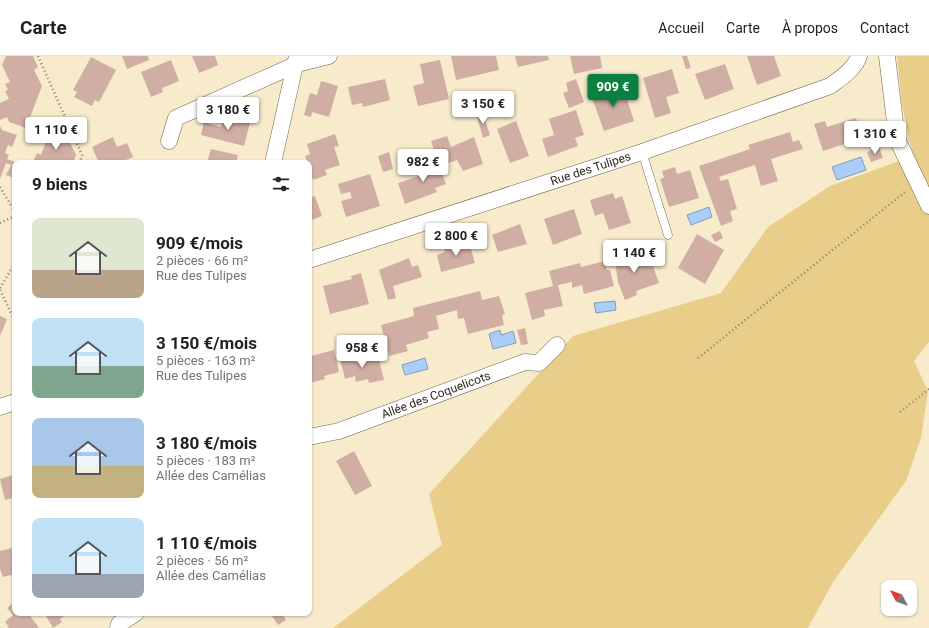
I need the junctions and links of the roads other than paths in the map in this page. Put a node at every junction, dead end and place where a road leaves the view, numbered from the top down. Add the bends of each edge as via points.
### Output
1 (329, 56) edge
2 (859, 56) edge
3 (886, 56) edge
4 (297, 60) edge
5 (170, 142) dead end
6 (642, 152) junction
7 (274, 160) edge
8 (929, 206) edge
9 (668, 234) dead end
10 (312, 259) edge
11 (558, 345) dead end
12 (12, 403) edge
13 (0, 407) edge
14 (312, 437) edge
15 (131, 616) edge
16 (118, 628) edge

1 - 4 street
2 - 6 street, Rue des Tulipes via 848,72 830,86
3 - 8 street via 897,139
4 - 5 street via 176,118
4 - 7 street
6 - 9 lane
6 - 10 street, Rue des Tulipes
11 - 14 street, Allée des Coquelicots via 539,363 525,362 339,430
12 - 13 street
15 - 16 street via 119,624

